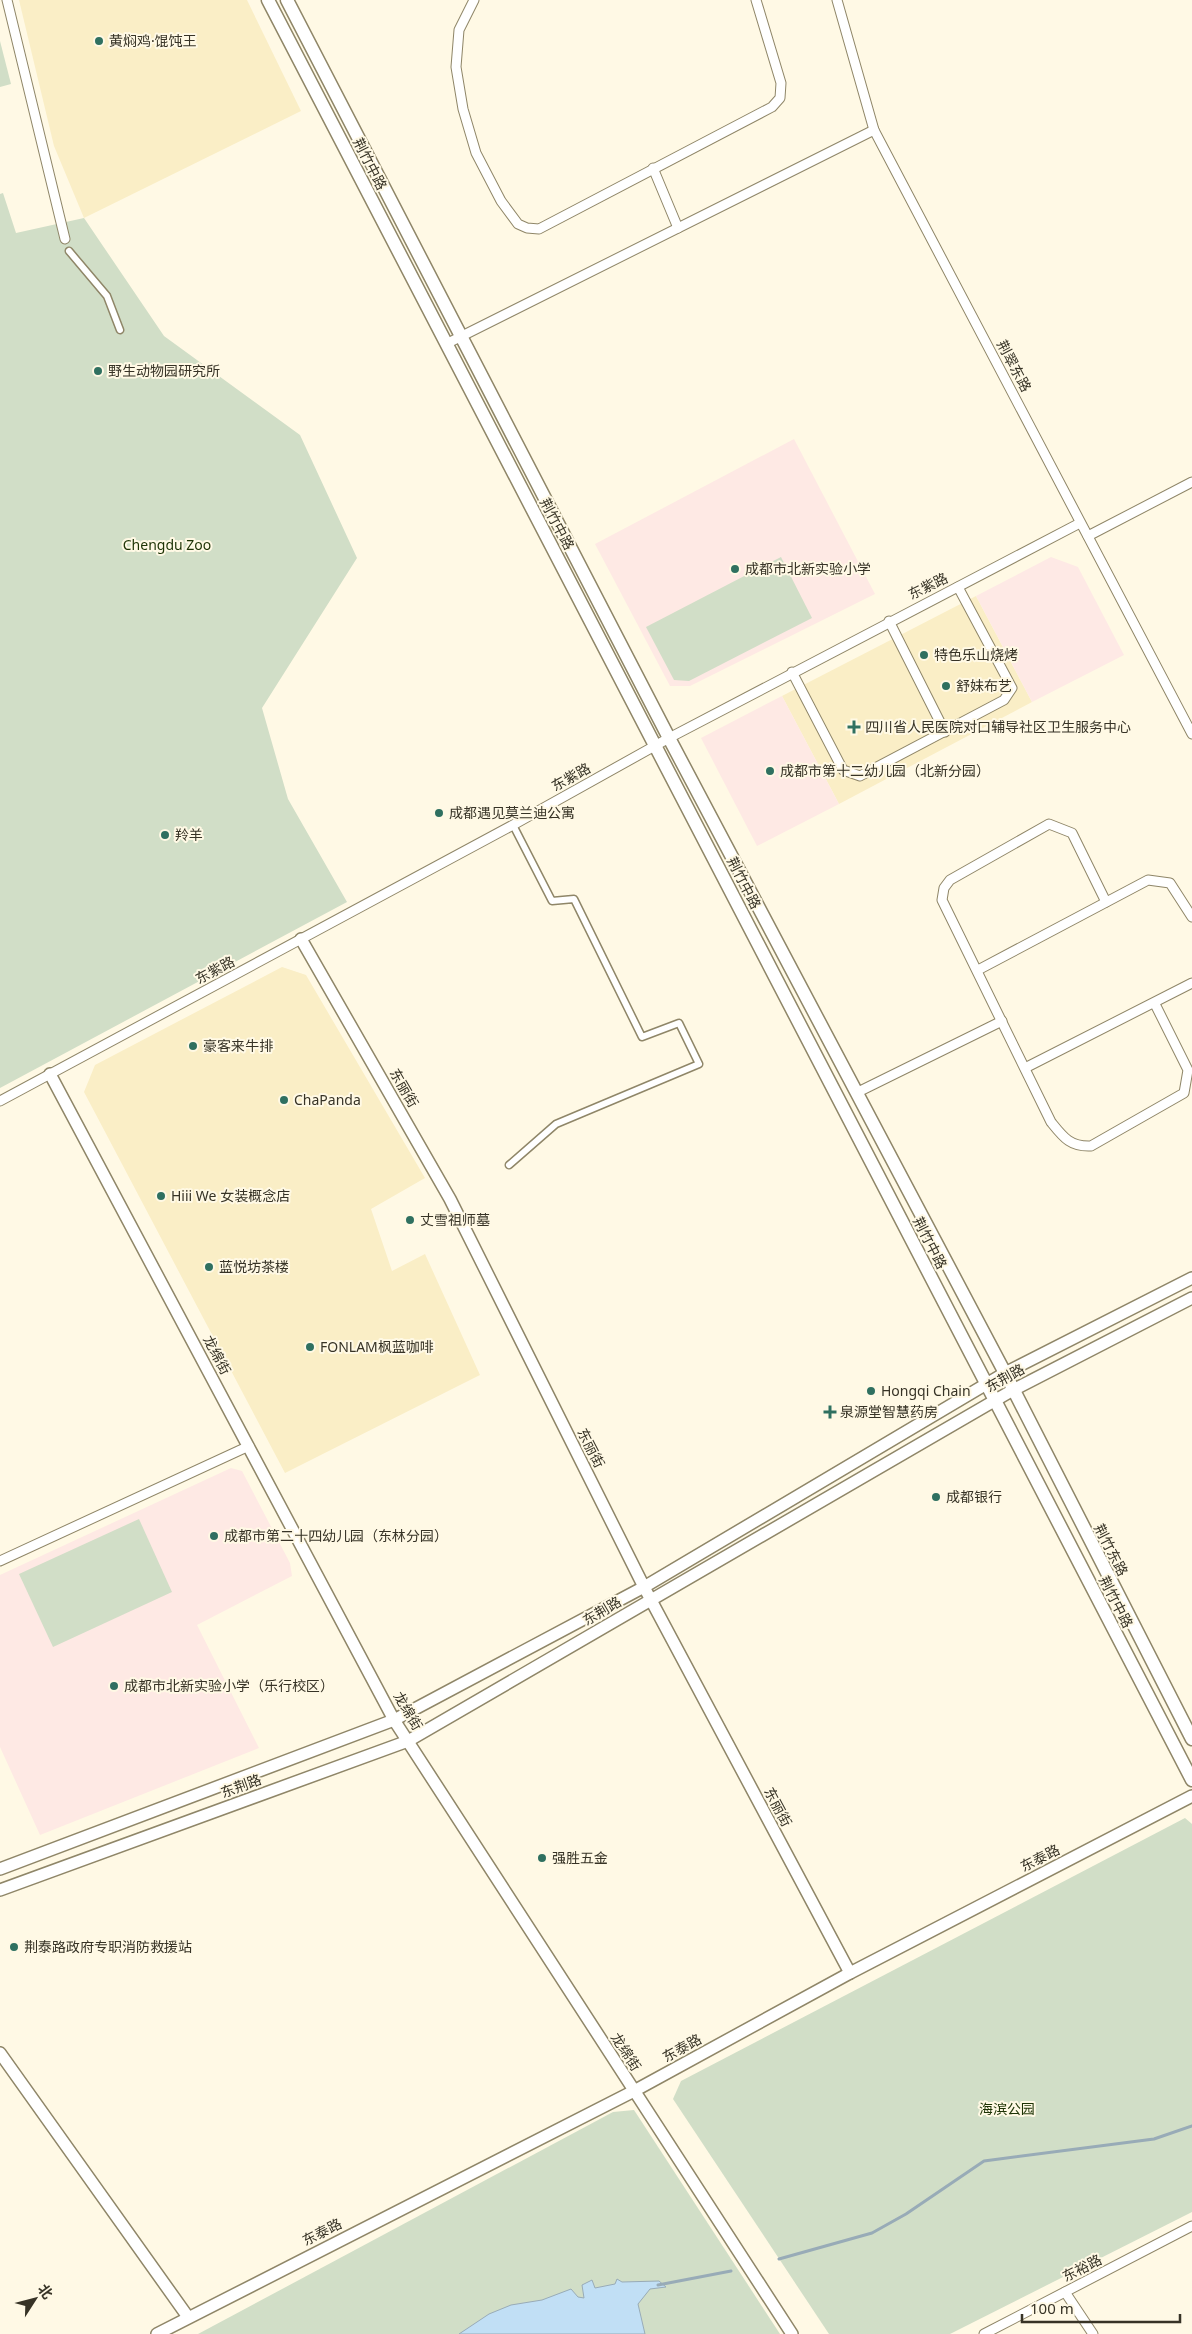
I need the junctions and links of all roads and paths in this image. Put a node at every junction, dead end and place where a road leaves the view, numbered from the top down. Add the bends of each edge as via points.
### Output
1 (7, 0) edge
2 (268, 0) edge
3 (287, 0) edge
4 (474, 0) edge
5 (756, 0) edge
6 (837, 0) edge
7 (874, 130) junction
8 (653, 168) junction
9 (678, 228) junction
10 (65, 239) dead end
11 (69, 251) dead end
12 (120, 330) dead end
13 (460, 336) junction
14 (446, 344) junction
15 (1192, 482) edge
16 (1080, 523) junction
17 (1088, 536) junction
18 (958, 587) junction
19 (890, 621) junction
20 (792, 672) junction
21 (945, 732) junction
22 (1192, 734) edge
23 (669, 738) junction
24 (656, 746) junction
25 (513, 824) junction
26 (1106, 902) junction
27 (1192, 917) edge
28 (301, 940) junction
29 (978, 970) junction
30 (1192, 984) edge
31 (1155, 1004) junction
32 (1002, 1021) junction
33 (1025, 1068) junction
34 (50, 1074) junction
35 (856, 1093) junction
36 (0, 1101) edge
37 (509, 1165) dead end
38 (1192, 1278) edge
39 (1192, 1298) edge
40 (1005, 1373) junction
41 (986, 1384) junction
42 (1013, 1390) junction
43 (995, 1401) junction
44 (249, 1446) junction
45 (0, 1561) edge
46 (644, 1587) junction
47 (650, 1599) junction
48 (394, 1720) junction
49 (1192, 1739) edge
50 (408, 1741) junction
51 (1192, 1780) edge
52 (1192, 1796) edge
53 (0, 1869) edge
54 (0, 1890) edge
55 (850, 1973) junction
56 (0, 2053) edge
57 (634, 2091) junction
58 (1192, 2226) edge
59 (1065, 2292) junction
60 (188, 2317) junction
61 (157, 2334) edge
62 (792, 2334) edge
63 (984, 2334) edge
64 (1093, 2334) edge

1 - 10 street
2 - 14 main road, 荆竹中路
3 - 13 main road, 荆竹中路
4 - 8 street via 459,30 456,67 463,109 476,153 501,201 518,224 539,229
5 - 8 street via 781,83 780,98 759,116
6 - 7 street, 荆翠东路
7 - 9 street
7 - 16 street, 荆翠东路
8 - 9 street
9 - 13 street
11 - 12 street via 107,296
13 - 14 street
13 - 23 main road, 荆竹中路
14 - 24 main road, 荆竹中路
15 - 17 street
16 - 17 street, 荆翠东路
16 - 18 street, 东紫路
17 - 22 street, 荆翠东路
18 - 19 street, 东紫路
18 - 21 street via 1012,688 1004,700
19 - 20 street, 东紫路
19 - 21 street
20 - 21 street via 843,770 860,776
20 - 23 street, 东紫路
23 - 24 street, 东紫路
23 - 35 main road, 荆竹中路
24 - 25 street, 东紫路
24 - 41 main road, 荆竹中路
25 - 28 street, 东紫路
25 - 37 street via 552,901 574,899 642,1037 679,1023 700,1064 556,1124
26 - 27 street via 1148,880 1170,883
26 - 29 street
26 - 29 street via 1072,833 1050,824 950,880 944,888 942,900
28 - 34 street, 东紫路
28 - 46 street, 东丽街 via 450,1199
29 - 32 street
30 - 31 street
31 - 33 street
31 - 33 street via 1188,1070 1184,1093 1091,1146 1077,1147 1061,1135 1051,1122
32 - 33 street
32 - 35 street
34 - 36 street, 东紫路
34 - 44 street, 龙绵街
35 - 40 main road, 荆竹中路
38 - 40 street, 东荆路
39 - 42 street, 东荆路
40 - 41 street, 东荆路
40 - 42 main road, 荆竹东路
41 - 43 main road, 荆竹中路
41 - 46 street, 东荆路
42 - 43 street, 东荆路
42 - 49 main road, 荆竹东路
43 - 47 street, 东荆路
43 - 51 main road, 荆竹中路
44 - 45 street
44 - 48 street, 龙绵街
46 - 47 street, 东丽街
46 - 48 street, 东荆路
47 - 50 street, 东荆路
47 - 55 street, 东丽街
48 - 50 street, 龙绵街
48 - 53 street, 东荆路
50 - 54 street, 东荆路
50 - 57 street, 龙绵街
52 - 55 street, 东泰路
55 - 57 street, 东泰路
56 - 60 street
57 - 60 street, 东泰路
57 - 62 street, 龙绵街
58 - 59 street, 东裕路
59 - 63 street, 东裕路
59 - 64 street
60 - 61 street, 东泰路

